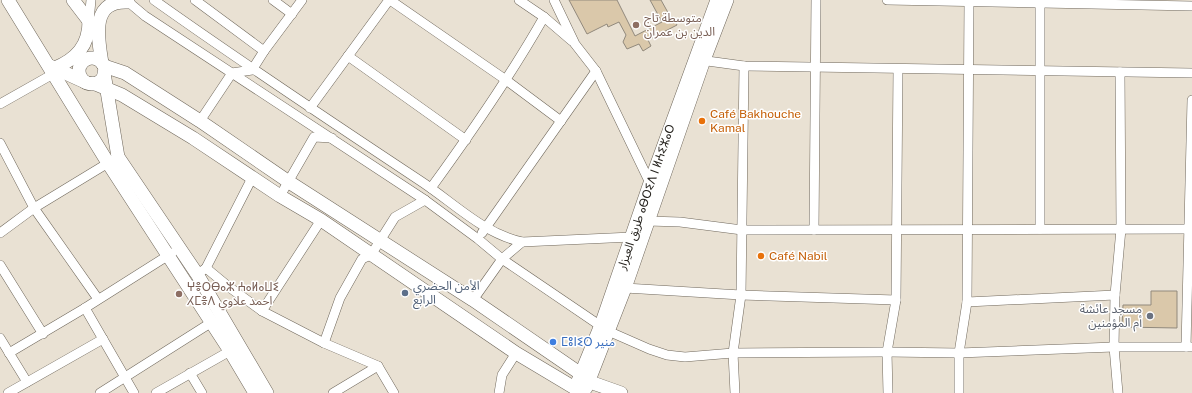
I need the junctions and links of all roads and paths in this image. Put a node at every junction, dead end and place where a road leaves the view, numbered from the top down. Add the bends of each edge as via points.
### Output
1 (8, 0) edge
2 (73, 0) edge
3 (91, 0) edge
4 (154, 0) edge
5 (195, 0) edge
6 (273, 0) edge
7 (302, 0) edge
8 (389, 0) edge
9 (519, 0) edge
10 (554, 0) edge
11 (717, 0) edge
12 (727, 0) edge
13 (816, 0) edge
14 (887, 0) edge
15 (900, 0) edge
16 (127, 1) edge
17 (970, 2) junction
18 (1040, 2) edge
19 (1192, 6) edge
20 (292, 14) junction
21 (544, 17) junction
22 (89, 21) junction
23 (99, 43) junction
24 (575, 44) junction
25 (264, 51) junction
26 (348, 56) junction
27 (699, 60) junction
28 (744, 66) junction
29 (103, 67) junction
30 (816, 67) junction
31 (52, 69) junction
32 (898, 69) junction
33 (252, 70) junction
34 (969, 70) junction
35 (596, 71) junction
36 (1040, 71) junction
37 (1120, 72) junction
38 (1192, 73) edge
39 (232, 74) junction
40 (506, 80) junction
41 (89, 83) junction
42 (108, 90) junction
43 (132, 100) junction
44 (1192, 100) edge
45 (0, 104) edge
46 (310, 108) junction
47 (112, 116) junction
48 (200, 121) junction
49 (561, 121) junction
50 (339, 127) junction
51 (332, 138) junction
52 (466, 140) junction
53 (0, 143) edge
54 (113, 160) junction
55 (252, 178) junction
56 (289, 182) junction
57 (654, 186) junction
58 (431, 188) junction
59 (280, 196) junction
60 (425, 200) junction
61 (34, 208) junction
62 (321, 220) junction
63 (648, 221) junction
64 (486, 228) junction
65 (968, 229) junction
66 (1040, 229) junction
67 (1121, 229) junction
68 (1191, 229) edge
69 (742, 230) junction
70 (814, 230) junction
71 (897, 230) junction
72 (0, 233) edge
73 (632, 237) junction
74 (478, 239) junction
75 (379, 240) junction
76 (522, 242) junction
77 (175, 252) junction
78 (371, 255) junction
79 (502, 259) junction
80 (0, 265) edge
81 (202, 271) junction
82 (625, 288) junction
83 (1189, 289) edge
84 (742, 295) junction
85 (1115, 295) junction
86 (98, 299) junction
87 (473, 300) junction
88 (896, 300) junction
89 (967, 302) junction
90 (85, 308) junction
91 (262, 311) junction
92 (212, 322) junction
93 (605, 328) junction
94 (43, 334) junction
95 (0, 338) edge
96 (103, 339) junction
97 (324, 343) junction
98 (1114, 347) junction
99 (1189, 347) edge
100 (230, 351) junction
101 (887, 352) junction
102 (9, 353) junction
103 (516, 353) junction
104 (733, 353) junction
105 (959, 353) junction
106 (378, 366) junction
107 (190, 373) junction
108 (125, 377) junction
109 (27, 382) junction
110 (581, 387) edge
111 (8, 393) edge
112 (100, 393) edge
113 (134, 393) edge
114 (156, 393) edge
115 (202, 393) edge
116 (255, 393) edge
117 (267, 393) edge
118 (333, 393) edge
119 (394, 393) edge
120 (499, 393) edge
121 (621, 393) edge
122 (735, 393) edge
123 (888, 393) edge
124 (959, 393) edge
125 (1118, 393) edge

1 - 31 main road
2 - 22 main road
3 - 22 street
4 - 33 street
5 - 25 street
6 - 20 street
7 - 20 street
8 - 26 street
8 - 40 street
9 - 21 street
10 - 24 street
11 - 27 main road, طريق العيزار ⴰⴱⵔⵉⴷ ⵏ ⵍⵄⵉⵣⴰⵔ
12 - 27 main road, طريق العيزار ⴰⴱⵔⵉⴷ ⵏ ⵍⵄⵉⵣⴰⵔ
13 - 30 street
14 - 15 street
15 - 17 street
16 - 23 main road via 112,2 103,9
16 - 39 street
17 - 18 street
17 - 34 street
18 - 19 street
18 - 36 street
20 - 25 street
21 - 24 street
21 - 40 street
22 - 23 main road
22 - 31 main road via 87,38 80,51 70,61
23 - 29 main road
24 - 35 street
25 - 33 street
26 - 46 street
26 - 52 street
27 - 28 street
27 - 57 main road, طريق العيزار ⴰⴱⵔⵉⴷ ⵏ ⵍⵄⵉⵣⴰⵔ
28 - 30 street
28 - 69 street
29 - 41 main road via 101,80
29 - 41 main road via 92,58 82,62 79,73
29 - 42 main road
29 - 48 main road via 125,73
30 - 32 street
30 - 70 street
31 - 41 main road
31 - 45 street
31 - 54 main road
32 - 34 street
32 - 71 street
33 - 39 street
33 - 46 street
34 - 36 street
34 - 65 street
35 - 49 street
35 - 57 street
36 - 37 street
36 - 66 street
37 - 38 street
37 - 67 street
39 - 48 street
39 - 51 street
40 - 49 street
40 - 52 street
41 - 42 main road
42 - 43 main road
42 - 47 main road
43 - 47 main road via 116,104
43 - 55 main road
44 - 68 street
46 - 50 street
47 - 54 main road
48 - 56 main road
49 - 64 street
50 - 51 street
50 - 58 street
51 - 56 street via 314,137
51 - 60 street
52 - 58 street
53 - 61 street
54 - 61 street
54 - 77 main road
55 - 59 main road
55 - 81 street
56 - 59 street
56 - 75 main road
57 - 63 main road, طريق العيزار ⴰⴱⵔⵉⴷ ⵏ ⵍⵄⵉⵣⴰⵔ
57 - 73 main road, طريق العيزار ⴰⴱⵔⵉⴷ ⵏ ⵍⵄⵉⵣⴰⵔ
58 - 64 street
59 - 62 main road
60 - 74 street
60 - 75 street via 395,217
61 - 72 street
61 - 86 street
62 - 78 main road
62 - 91 street
63 - 69 street via 680,222
63 - 82 main road, طريق العيزار ⴰⴱⵔⵉⴷ ⵏ ⵍⵄⵉⵣⴰⵔ
64 - 74 street
64 - 76 street
65 - 66 street
65 - 71 street
65 - 89 street
66 - 67 street
67 - 68 street
67 - 85 street
68 - 83 street
69 - 70 street
69 - 84 street
70 - 71 street
71 - 88 street
73 - 76 street
73 - 93 main road, طريق العيزار ⴰⴱⵔⵉⴷ ⵏ ⵍⵄⵉⵣⴰⵔ
74 - 79 street
75 - 78 street
75 - 87 main road
76 - 79 street
77 - 81 main road
77 - 86 street
77 - 92 main road
78 - 97 street via 362,259 340,298
78 - 103 main road
79 - 87 street
79 - 93 street
80 - 94 street
81 - 91 street
81 - 117 main road
82 - 84 street
82 - 93 main road, طريق العيزار ⴰⴱⵔⵉⴷ ⵏ ⵍⵄⵉⵣⴰⵔ
83 - 99 street
84 - 88 street
84 - 104 street
85 - 89 street
85 - 98 street
86 - 90 street
87 - 110 main road
88 - 101 street
89 - 105 street
90 - 94 street
90 - 96 street
91 - 97 street
92 - 100 main road
92 - 108 street
93 - 104 street via 666,355 685,357
93 - 110 main road, طريق العيزار ⴰⴱⵔⵉⴷ ⵏ ⵍⵄⵉⵣⴰⵔ
94 - 102 street
95 - 102 street
96 - 108 street
96 - 109 street
97 - 106 street
98 - 99 street
98 - 105 street
98 - 125 street
100 - 107 street
100 - 116 main road
101 - 104 street
101 - 105 street
101 - 123 street
102 - 109 street
103 - 110 main road
103 - 120 street via 502,375
104 - 122 street
105 - 124 street
106 - 118 street
106 - 119 street
107 - 114 street
107 - 115 street
108 - 112 street
108 - 113 street
109 - 111 street
110 - 121 main road

